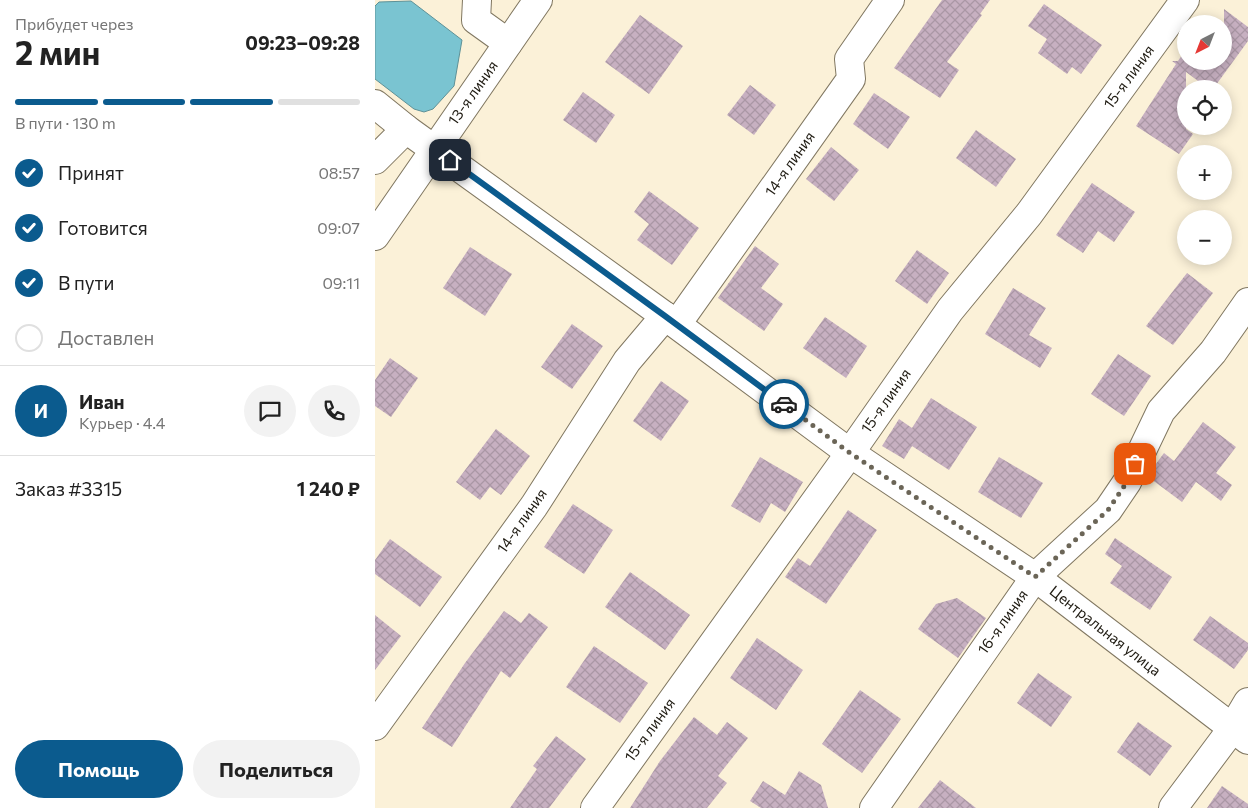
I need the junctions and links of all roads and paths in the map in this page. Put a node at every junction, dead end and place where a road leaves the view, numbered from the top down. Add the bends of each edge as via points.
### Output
1 (477, 0) edge
2 (539, 0) edge
3 (890, 0) edge
4 (1185, 0) edge
5 (508, 43) junction
6 (375, 104) edge
7 (406, 129) junction
8 (435, 149) junction
9 (375, 160) edge
10 (375, 236) edge
11 (1248, 302) edge
12 (671, 320) junction
13 (850, 453) junction
14 (1035, 577) junction
15 (1248, 702) edge
16 (375, 726) edge
17 (1240, 735) edge
18 (595, 808) edge
19 (874, 808) edge
20 (1173, 808) edge

1 - 5 street via 475,20
2 - 5 street, 13-я линия
3 - 12 street, 14-я линия via 849,59 851,78
4 - 13 street, 15-я линия via 1029,214 950,310
5 - 8 street, 13-я линия
6 - 7 street, Центральная улица
7 - 8 street, Центральная улица
7 - 9 street
8 - 10 street, 13-я линия
8 - 12 street, Центральная улица
11 - 14 street, 16-я линия via 1213,352 1161,411 1127,482 1108,510
12 - 13 street, Центральная улица
12 - 16 street, 14-я линия via 627,362 534,506
13 - 14 street, Центральная улица
13 - 18 street, 15-я линия
14 - 17 street, Центральная улица
14 - 19 street, 16-я линия
15 - 17 street
17 - 20 street

